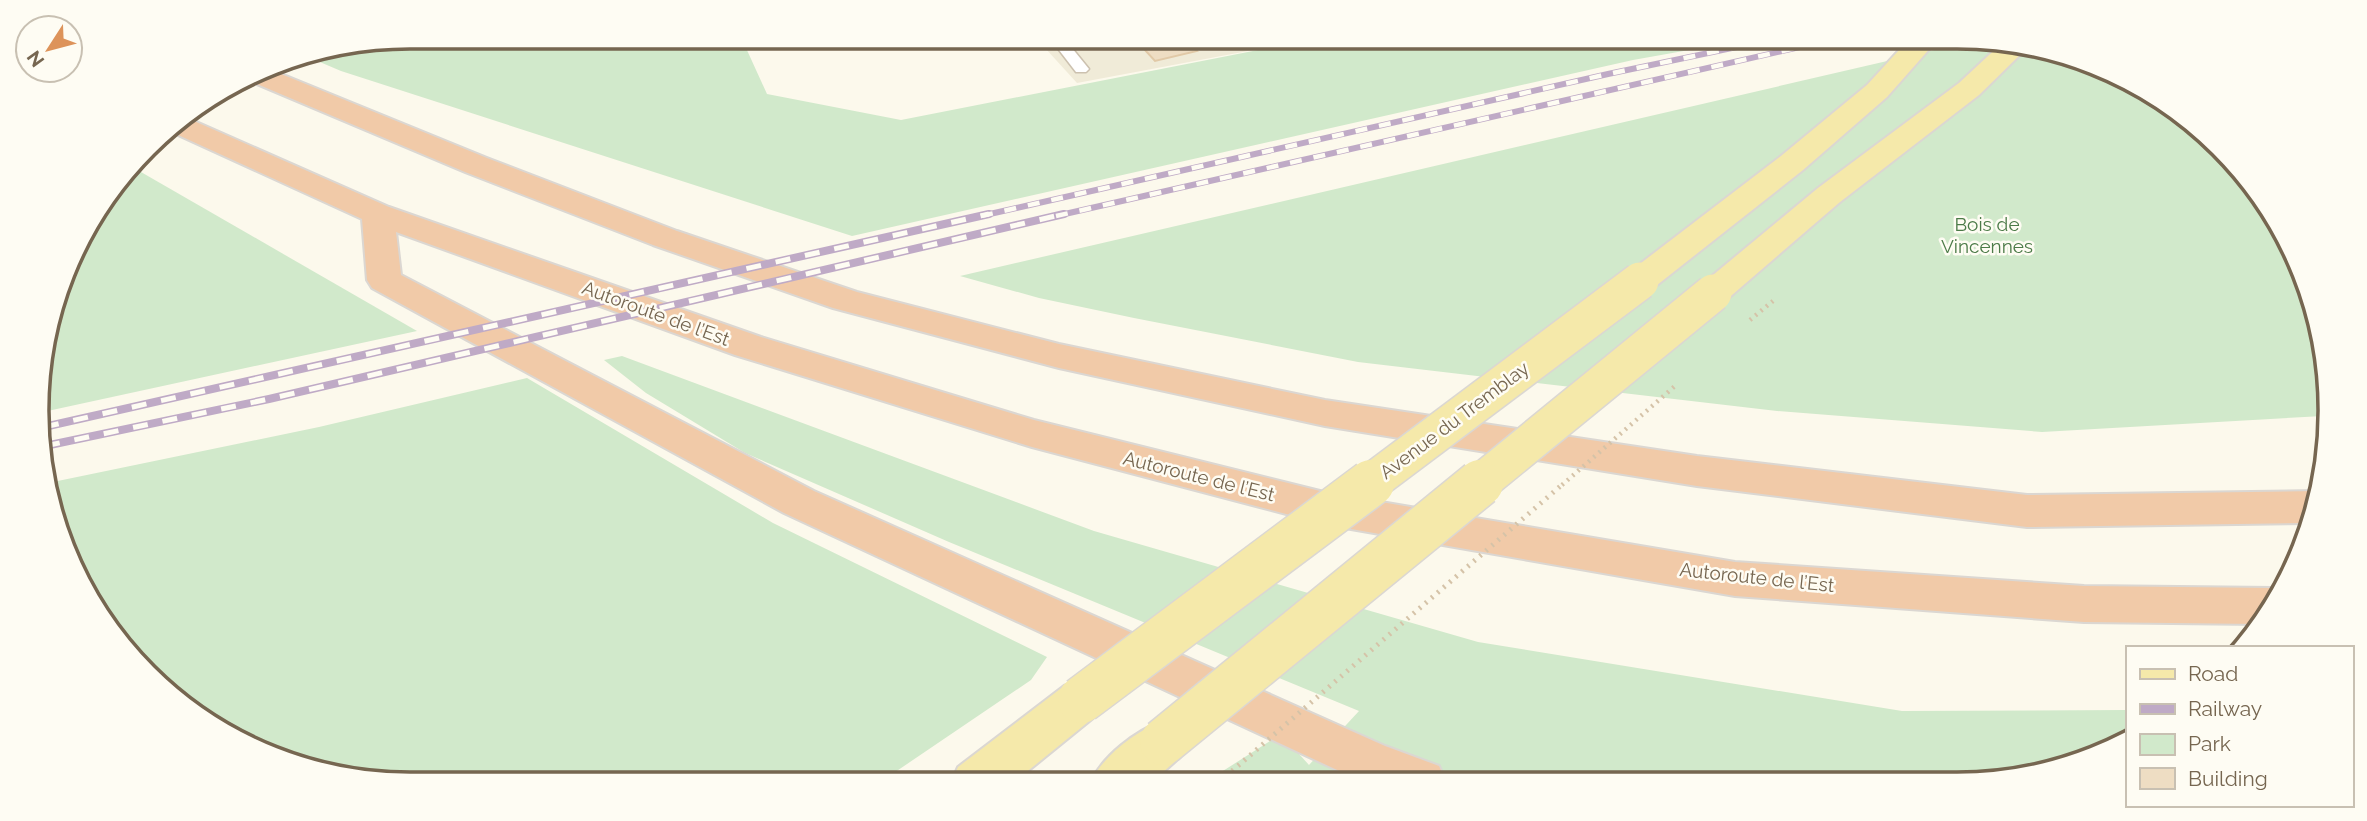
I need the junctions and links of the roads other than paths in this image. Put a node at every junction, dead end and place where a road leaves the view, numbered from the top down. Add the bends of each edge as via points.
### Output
1 (1065, 49) edge
2 (1914, 49) edge
3 (2008, 53) edge
4 (1081, 69) dead end
5 (267, 79) edge
6 (186, 128) edge
7 (378, 214) junction
8 (2305, 507) edge
9 (2260, 606) edge
10 (990, 772) edge
11 (1128, 772) edge
12 (1394, 772) edge

1 - 4 lane
2 - 10 main road, Avenue du Tremblay, bridge via 1877,91 1792,163
3 - 11 main road, bridge via 1969,89 1829,195
5 - 8 highway via 652,233 845,300 1059,356 1325,413 1697,471 2026,511
6 - 7 highway, Autoroute de l’Est
7 - 9 highway, Autoroute de l’Est via 748,346 1032,433 1328,509 1735,579 2084,604
7 - 12 highway via 384,280 799,502

